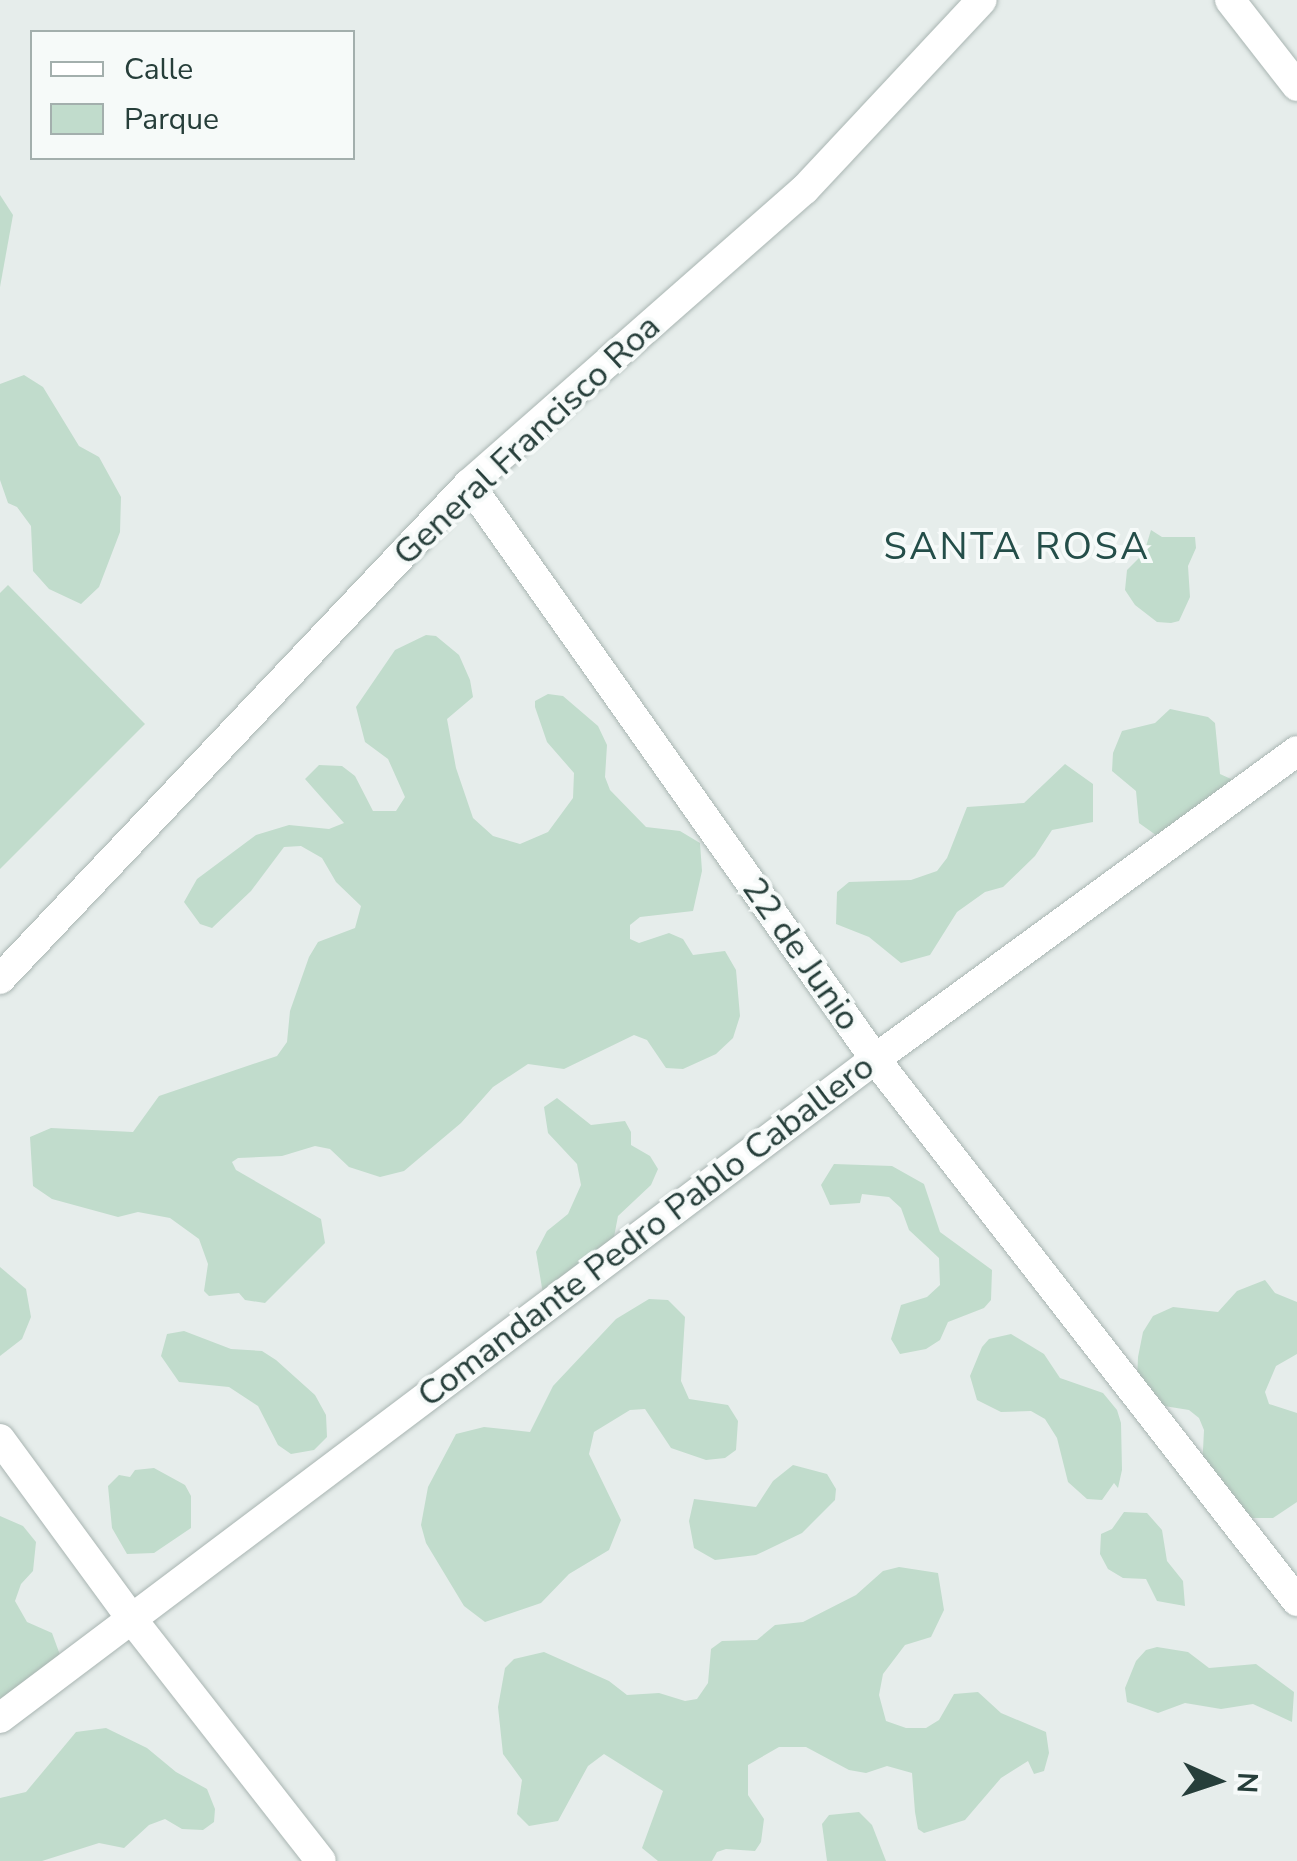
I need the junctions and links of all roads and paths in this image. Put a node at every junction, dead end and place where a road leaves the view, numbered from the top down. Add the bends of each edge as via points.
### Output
1 (982, 0) edge
2 (1230, 0) edge
3 (1297, 86) edge
4 (469, 484) junction
5 (1297, 751) edge
6 (0, 979) edge
7 (875, 1059) junction
8 (0, 1439) edge
9 (1297, 1601) edge
10 (131, 1618) junction
11 (0, 1718) edge
12 (321, 1861) edge

1 - 4 street, General Francisco Roa via 804,190
2 - 3 street
4 - 6 street, General Francisco Roa
4 - 7 street, 22 de Junio
5 - 7 street, Comandante Pedro Pablo Caballero
7 - 9 street, 22 de Junio
7 - 10 street, Comandante Pedro Pablo Caballero
8 - 10 street
10 - 11 street, Comandante Pedro Pablo Caballero
10 - 12 street

